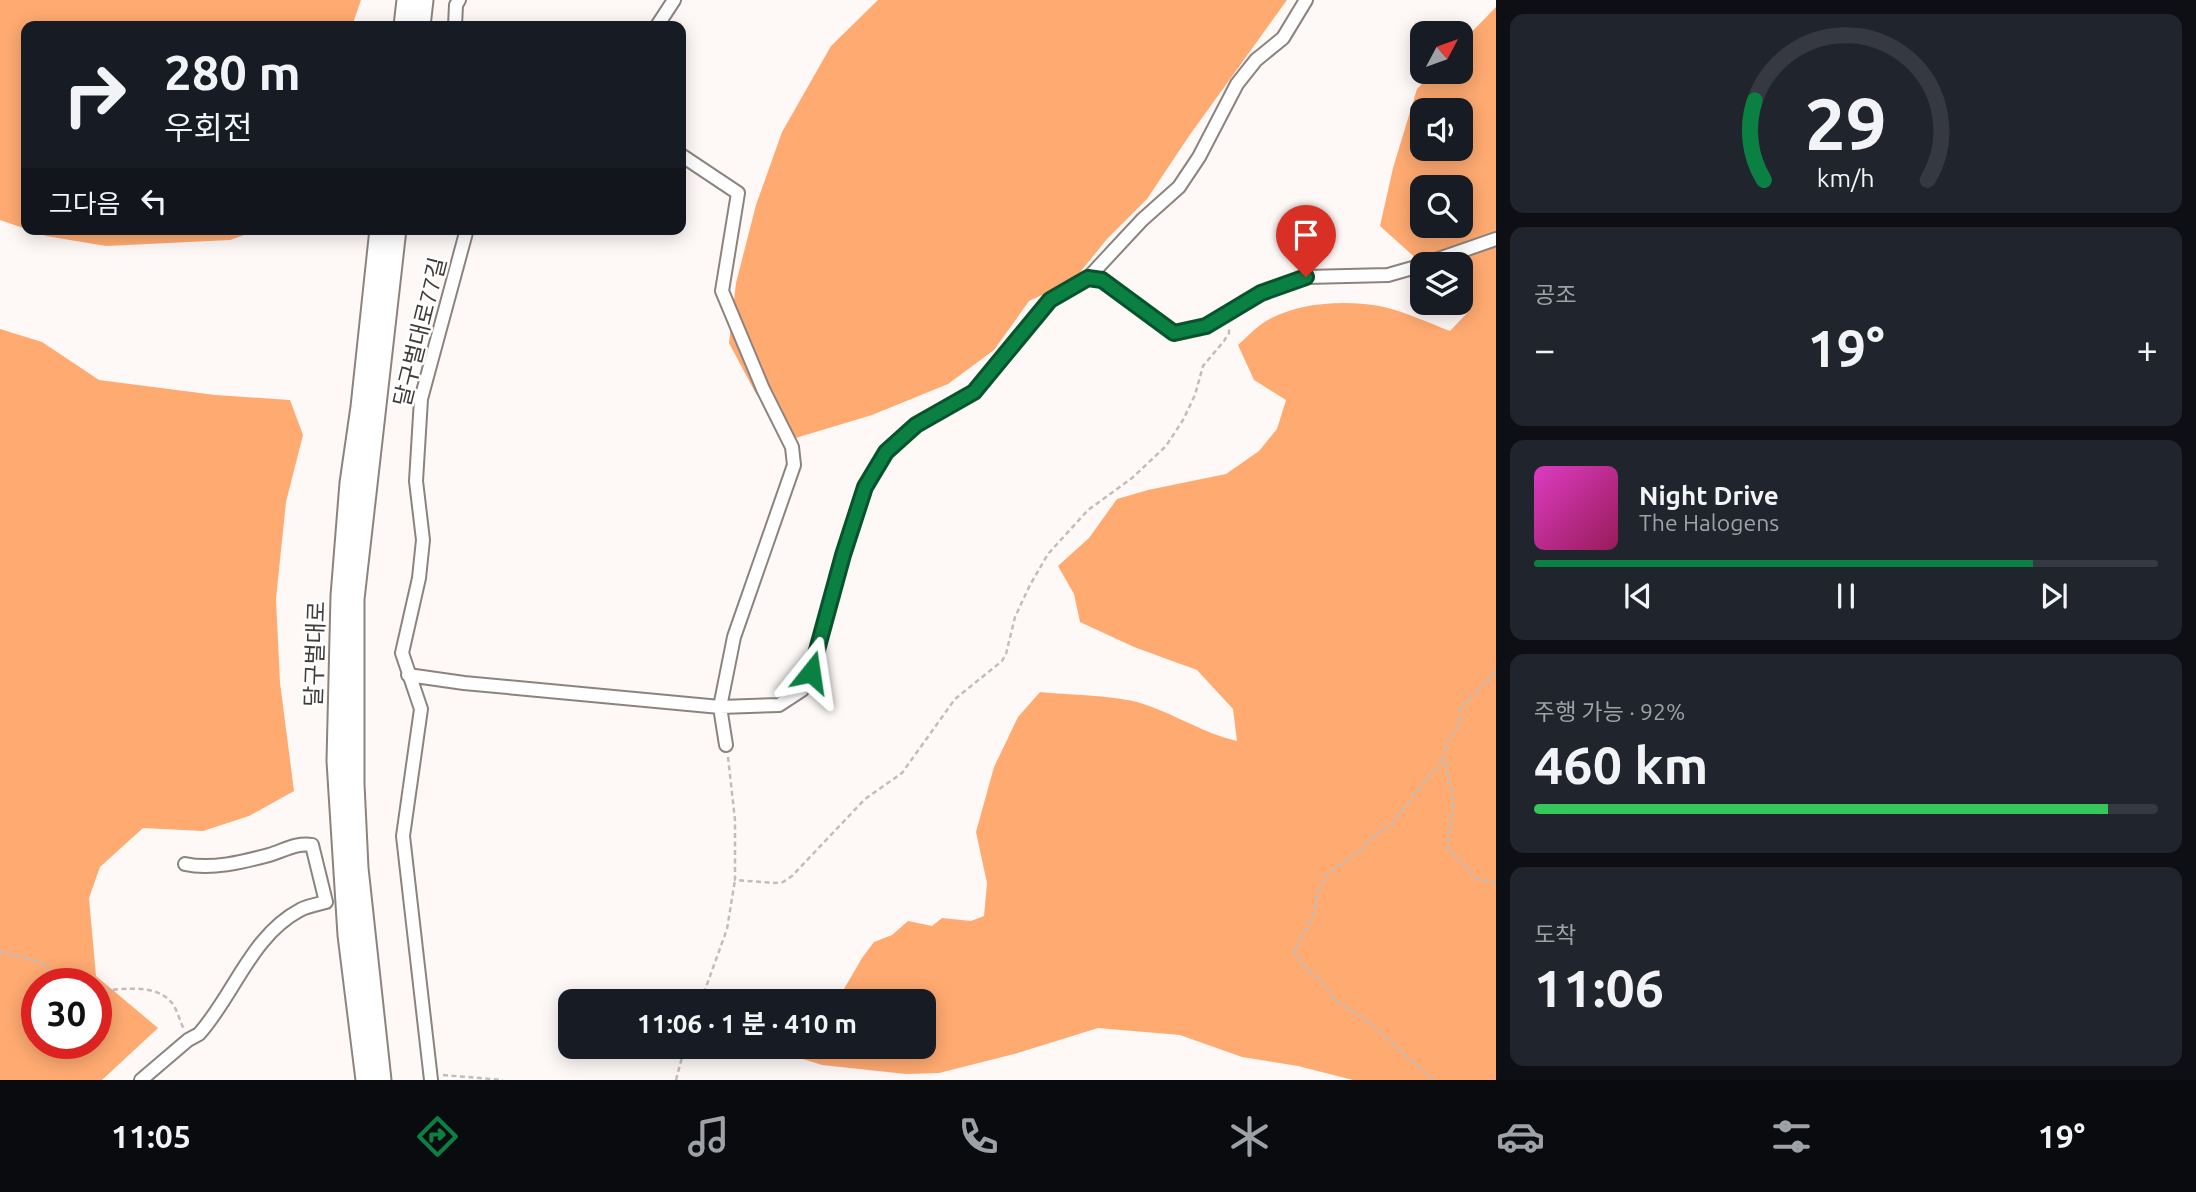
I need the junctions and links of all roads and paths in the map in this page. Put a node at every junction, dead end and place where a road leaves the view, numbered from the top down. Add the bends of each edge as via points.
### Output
1 (407, 0) edge
2 (423, 0) edge
3 (459, 0) edge
4 (674, 0) edge
5 (1306, 0) edge
6 (405, 21) edge
7 (421, 21) edge
8 (455, 21) edge
9 (660, 21) edge
10 (686, 158) edge
11 (379, 235) edge
12 (395, 235) edge
13 (465, 235) edge
14 (1496, 239) edge
15 (1460, 252) edge
16 (1410, 269) edge
17 (1088, 278) junction
18 (1228, 312) junction
19 (1496, 671) edge
20 (408, 675) junction
21 (720, 707) junction
22 (726, 745) joint
23 (1444, 758) junction
24 (186, 864) dead end
25 (735, 880) junction
26 (1496, 882) edge
27 (0, 951) edge
28 (47, 968) edge
29 (705, 989) edge
30 (112, 990) edge
31 (188, 1040) junction
32 (682, 1059) edge
33 (430, 1077) edge
34 (141, 1080) edge
35 (366, 1080) edge
36 (381, 1080) edge
37 (503, 1080) edge
38 (676, 1080) edge
39 (1433, 1080) edge

1 - 6 highway
2 - 7 highway
3 - 8 street
4 - 9 street
5 - 17 street via 1283,38 1256,60 1237,84 1182,183
10 - 21 street via 738,193 722,291 792,447 794,465 734,637
11 - 35 highway, 달구벌대로 via 350,483 341,596 337,761 348,935
12 - 36 highway, 달구벌대로 via 354,599 358,868
13 - 20 street, 달구벌대로77길 via 421,399 416,481 423,540 402,653
14 - 15 street
16 - 18 street via 1388,275 1306,277 1261,293
17 - 18 street via 1102,280 1174,333 1206,326
17 - 21 street via 1050,300 974,392 916,425 886,452 865,487 802,690 779,705
18 - 25 path via 1229,333 1203,366 1195,395 1166,446 1088,510 1048,554 1015,617 1002,661 955,699 902,773 865,799 792,876 775,883
19 - 23 path via 1460,709 1460,723 1448,740
20 - 21 street
20 - 33 street, 달구벌대로77길 via 421,709 403,836
21 - 22 street
22 - 25 path via 736,820
23 - 26 path via 1454,803 1447,847 1477,879
23 - 39 path via 1390,826 1327,875 1314,914 1294,951 1335,1000 1370,1023
24 - 31 street via 201,867 312,845 326,902 300,910 278,926 249,959 207,1026
25 - 29 path via 727,929
27 - 28 path via 41,962
30 - 31 path via 158,993 173,1003
31 - 34 street
32 - 38 path
33 - 37 path

